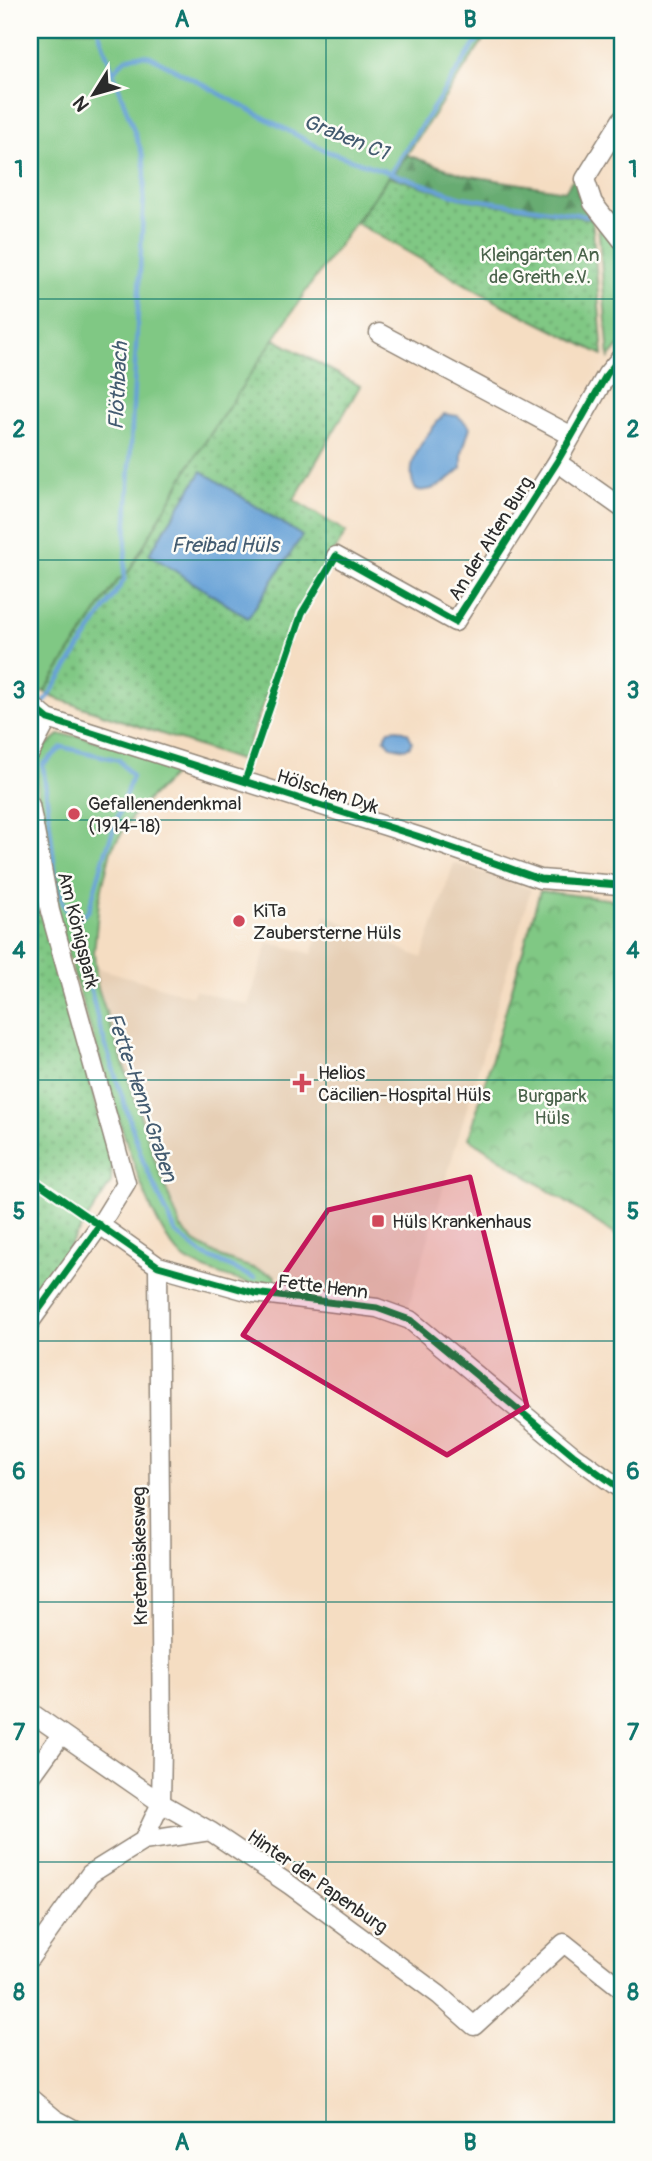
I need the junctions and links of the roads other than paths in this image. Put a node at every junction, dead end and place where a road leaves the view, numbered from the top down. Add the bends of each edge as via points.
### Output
1 (622, 119) edge
2 (622, 240) edge
3 (379, 333) dead end
4 (622, 356) edge
5 (572, 436) junction
6 (557, 462) junction
7 (622, 508) edge
8 (336, 556) dead end
9 (30, 705) edge
10 (48, 719) junction
11 (30, 753) edge
12 (30, 805) edge
13 (622, 882) edge
14 (100, 1225) junction
15 (158, 1266) junction
16 (30, 1322) edge
17 (622, 1490) edge
18 (30, 1712) edge
19 (61, 1734) junction
20 (30, 1778) edge
21 (160, 1803) junction
22 (210, 1831) junction
23 (143, 1841) junction
24 (30, 1958) edge
25 (622, 1989) edge
26 (30, 2098) edge
27 (77, 2131) edge

1 - 2 street via 585,179 593,203
3 - 5 street
4 - 5 street, An der Alten Burg via 607,373
5 - 6 street, An der Alten Burg
6 - 7 street
6 - 8 street, An der Alten Burg via 455,622
9 - 10 street, Hölschen Dyk
10 - 11 street
10 - 13 street, Hölschen Dyk via 540,879
12 - 14 street, Am Königspark via 50,911 126,1183
14 - 15 street, Fette Henn
14 - 16 street, Am Königspark
15 - 17 street, Fette Henn via 254,1293 377,1308 410,1320
15 - 21 street, Kretenbäskesweg
18 - 19 street, Hinter der Papenburg
19 - 20 street
19 - 21 street, Hinter der Papenburg
21 - 22 street, Hinter der Papenburg
21 - 23 street, Kretenbäskesweg
22 - 23 street
22 - 25 street, Hinter der Papenburg via 372,1944 474,2026 564,1943
23 - 24 street via 90,1874
26 - 27 street

